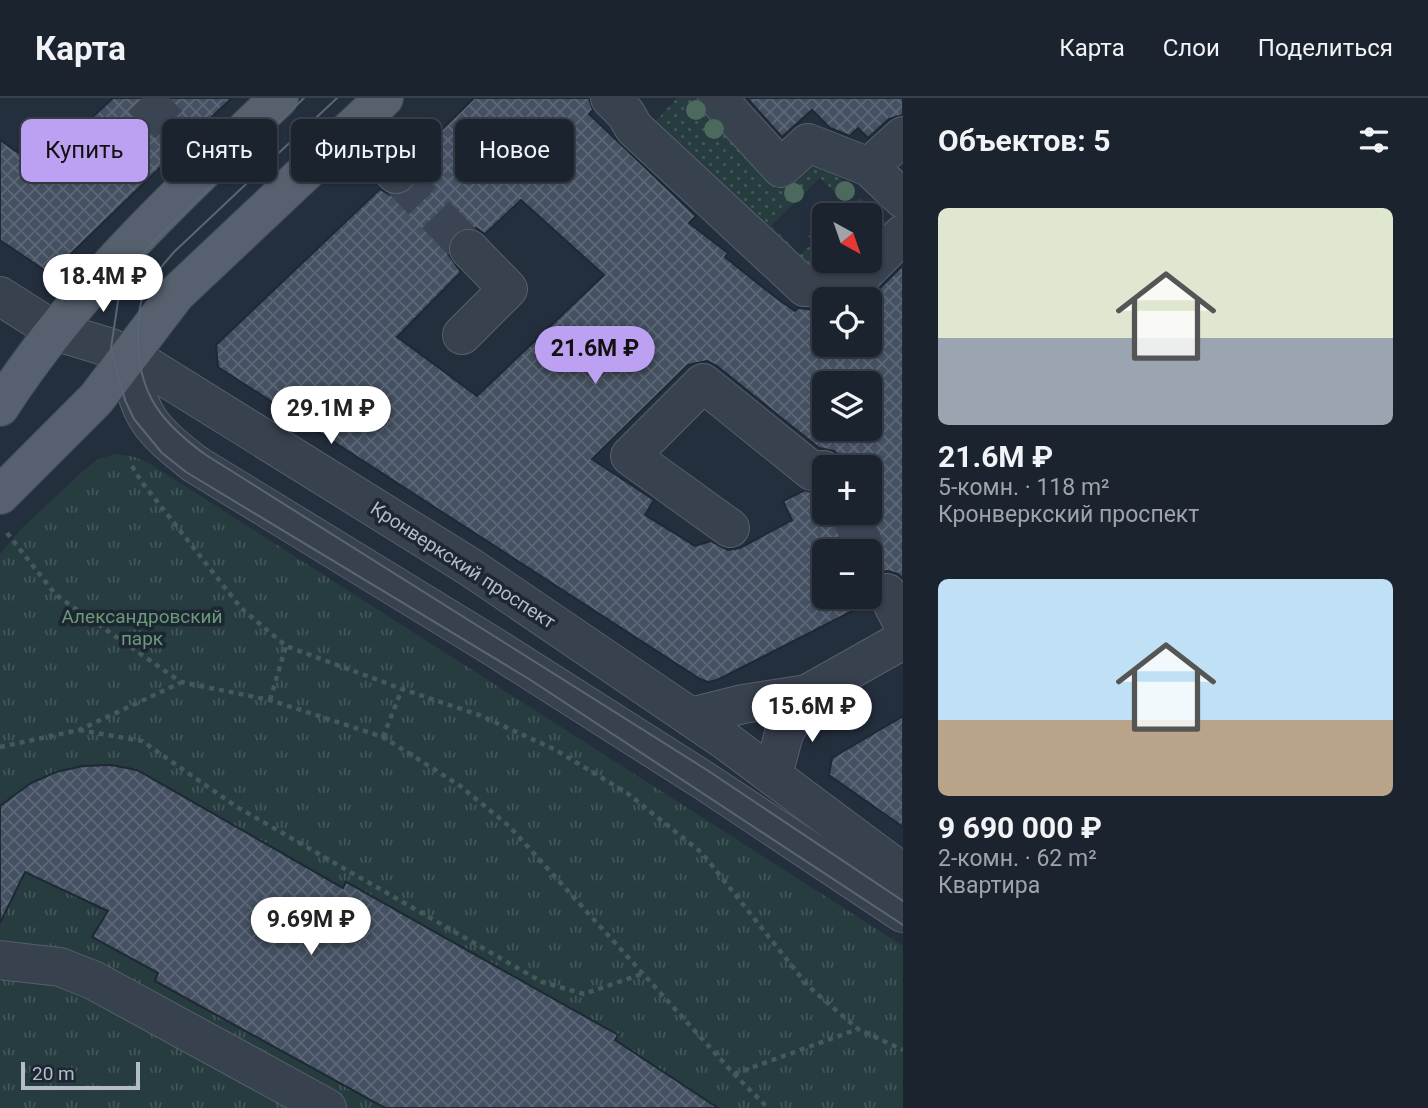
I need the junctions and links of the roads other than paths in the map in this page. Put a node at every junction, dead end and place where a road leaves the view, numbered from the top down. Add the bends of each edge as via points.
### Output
1 (279, 98) edge
2 (384, 98) edge
3 (717, 98) edge
4 (626, 103) edge
5 (362, 119) edge
6 (903, 136) edge
7 (869, 167) junction
8 (295, 182) edge
9 (903, 199) edge
10 (903, 234) edge
11 (469, 249) tunnel mouth
12 (0, 296) edge
13 (55, 331) junction
14 (463, 335) dead end
15 (130, 356) junction
16 (0, 407) edge
17 (812, 471) edge
18 (3, 513) edge
19 (730, 528) dead end
20 (903, 640) edge
21 (807, 695) junction
22 (691, 717) junction
23 (773, 776) junction
24 (903, 873) edge
25 (903, 913) edge
26 (0, 960) edge
27 (327, 1108) edge

1 - 13 main road via 198,153
2 - 5 main road
3 - 7 street via 781,168 808,143
4 - 10 street via 634,128 805,287 853,284
6 - 7 street
7 - 9 street
8 - 15 main road via 176,294
11 - 14 street via 508,289
12 - 13 street, Кронверкский проспект
13 - 15 street, Кронверкский проспект
13 - 16 main road
15 - 18 main road
15 - 22 street, Кронверкский проспект via 470,567
15 - 25 street via 142,412 195,464 529,669
17 - 19 street via 703,383 630,456
20 - 21 street
21 - 22 street
21 - 23 street via 784,733
22 - 23 street, Кронверкский проспект
23 - 24 street, Кронверкский проспект
26 - 27 street via 60,967 93,980

